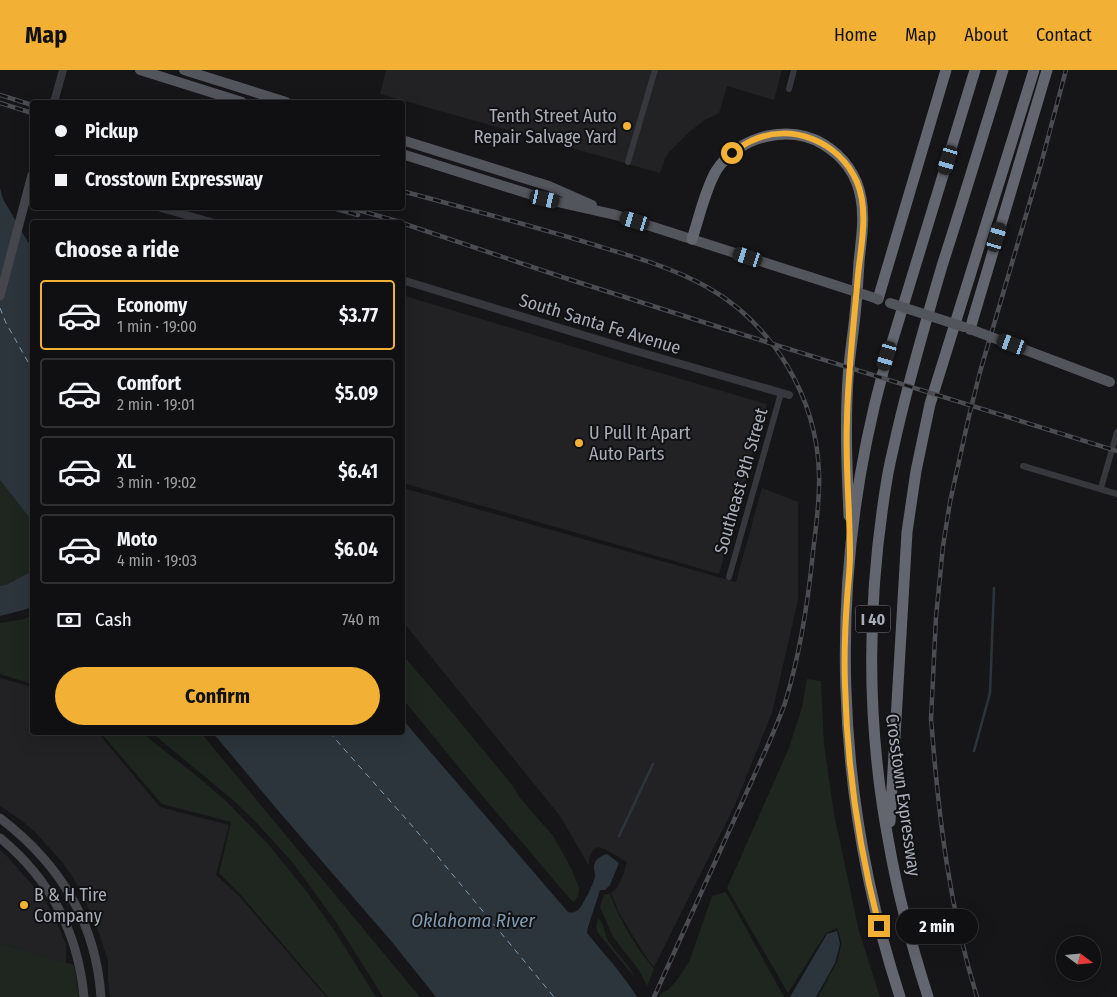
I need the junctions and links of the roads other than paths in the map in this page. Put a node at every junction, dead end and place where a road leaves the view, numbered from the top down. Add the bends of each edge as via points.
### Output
1 (63, 70) edge
2 (140, 70) edge
3 (184, 70) edge
4 (655, 70) edge
5 (794, 70) edge
6 (946, 70) edge
7 (975, 70) edge
8 (1003, 70) edge
9 (1034, 70) edge
10 (1047, 70) edge
11 (789, 89) dead end
12 (55, 100) edge
13 (236, 100) edge
14 (280, 100) edge
15 (405, 141) edge
16 (405, 155) edge
17 (628, 162) dead end
18 (30, 185) edge
19 (168, 210) edge
20 (616, 215) junction
21 (204, 220) edge
22 (692, 239) junction
23 (405, 281) edge
24 (0, 296) edge
25 (878, 299) junction
26 (967, 328) junction
27 (1117, 385) edge
28 (785, 394) joint
29 (1117, 432) edge
30 (1022, 466) dead end
31 (1100, 488) junction
32 (1117, 494) edge
33 (850, 557) junction
34 (729, 577) dead end
35 (0, 818) edge
36 (0, 838) edge
37 (888, 843) junction
38 (84, 997) edge
39 (101, 997) edge
40 (900, 997) edge
41 (928, 997) edge

1 - 12 street
2 - 13 main road
3 - 14 main road
4 - 17 street
5 - 11 street
6 - 25 highway
7 - 33 highway, I 40 via 872,410
8 - 37 highway, Crosstown Expressway / I 40 via 921,336 887,477 878,545 872,646 875,741
9 - 37 highway via 932,396 916,471 905,569
10 - 26 highway
15 - 20 main road via 549,186
16 - 20 main road via 545,199
18 - 24 main road
19 - 21 street
20 - 22 main road
22 - 25 main road, bridge
22 - 33 highway via 716,172 732,153 752,141 777,134 806,136 819,141 841,158 857,182 863,224 846,427
23 - 28 street, South Santa Fe Avenue
25 - 26 main road, bridge
26 - 27 main road, bridge
28 - 34 street, Southeast 9th Street
29 - 31 street
30 - 31 street
31 - 32 street
33 - 40 highway, I 40 via 845,668 852,779 870,888
35 - 39 main road via 44,857 70,894 93,948
36 - 38 main road via 36,874 59,909 75,946
37 - 41 highway, Crosstown Expressway / I 40 via 908,930

